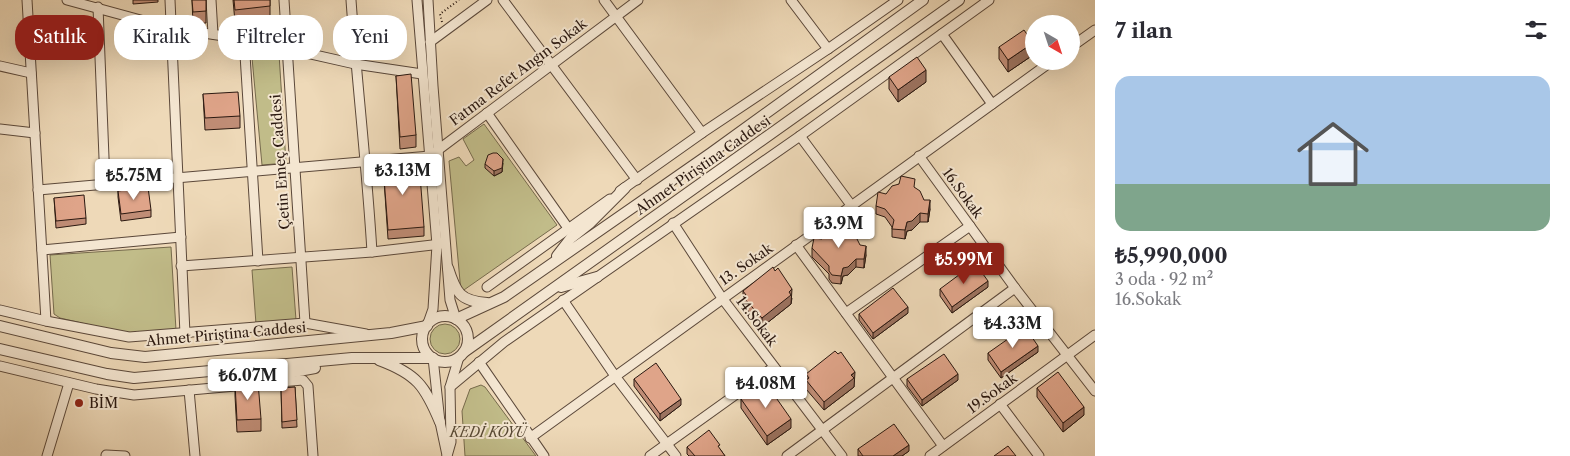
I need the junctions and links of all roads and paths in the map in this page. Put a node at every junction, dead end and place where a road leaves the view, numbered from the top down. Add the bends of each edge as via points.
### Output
1 (27, 0) edge
2 (67, 0) edge
3 (170, 0) edge
4 (211, 0) edge
5 (284, 0) edge
6 (351, 0) edge
7 (417, 0) edge
8 (428, 0) edge
9 (460, 0) edge
10 (488, 0) edge
11 (503, 0) edge
12 (604, 0) edge
13 (638, 0) edge
14 (791, 0) edge
15 (898, 0) edge
16 (923, 0) edge
17 (959, 0) edge
18 (990, 0) edge
19 (98, 8) junction
20 (123, 15) edge
21 (170, 15) edge
22 (285, 15) edge
23 (449, 17) dead end
24 (616, 17) junction
25 (1095, 30) edge
26 (208, 33) edge
27 (213, 34) junction
28 (942, 34) junction
29 (218, 35) edge
30 (1080, 41) edge
31 (430, 42) junction
32 (828, 49) junction
33 (323, 56) edge
34 (171, 60) edge
35 (245, 60) edge
36 (288, 60) edge
37 (355, 64) junction
38 (551, 65) junction
39 (0, 66) edge
40 (1039, 70) edge
41 (31, 73) junction
42 (422, 74) junction
43 (992, 104) junction
44 (487, 113) junction
45 (0, 129) edge
46 (702, 133) junction
47 (35, 134) junction
48 (800, 136) junction
49 (438, 148) junction
50 (430, 156) junction
51 (919, 156) junction
52 (367, 162) junction
53 (295, 169) junction
54 (253, 172) junction
55 (177, 178) junction
56 (637, 180) junction
57 (105, 183) junction
58 (625, 188) junction
59 (38, 190) junction
60 (851, 205) junction
61 (673, 223) junction
62 (970, 226) junction
63 (568, 228) junction
64 (180, 237) junction
65 (447, 243) junction
66 (437, 245) junction
67 (796, 245) junction
68 (42, 250) junction
69 (372, 252) junction
70 (300, 258) junction
71 (258, 261) junction
72 (551, 264) junction
73 (181, 266) junction
74 (448, 268) junction
75 (597, 276) junction
76 (487, 287) dead end
77 (1016, 288) junction
78 (549, 292) junction
79 (722, 298) junction
80 (564, 300) junction
81 (491, 303) junction
82 (0, 310) edge
83 (846, 312) junction
84 (456, 319) junction
85 (46, 321) junction
86 (305, 322) junction
87 (0, 326) edge
88 (427, 326) junction
89 (185, 334) junction
90 (374, 335) junction
91 (1095, 335) edge
92 (0, 349) edge
93 (461, 354) junction
94 (1067, 355) junction
95 (371, 357) junction
96 (433, 358) junction
97 (336, 360) junction
98 (479, 362) junction
99 (0, 366) edge
100 (774, 367) junction
101 (615, 376) junction
102 (894, 378) junction
103 (69, 383) junction
104 (269, 383) junction
105 (450, 387) junction
106 (189, 390) junction
107 (1095, 391) edge
108 (1000, 404) junction
109 (440, 422) junction
110 (822, 431) junction
111 (530, 438) junction
112 (667, 444) junction
113 (944, 446) junction
114 (106, 455) edge
115 (46, 456) edge
116 (125, 456) edge
117 (195, 456) edge
118 (313, 456) edge
119 (447, 456) edge
120 (544, 456) edge
121 (650, 456) edge
122 (676, 456) edge
123 (788, 456) edge
124 (842, 456) edge
125 (930, 456) edge
126 (1039, 456) edge

1 - 41 street
2 - 19 street
3 - 21 street
4 - 27 street
5 - 22 street, Çetin Emeç Caddesi
6 - 37 street
7 - 42 street
8 - 31 street
9 - 23 path via 440,14 442,23
10 - 31 street
11 - 38 street
12 - 24 street
13 - 24 street, Fatma Refet Angın Sokak
14 - 32 street
15 - 32 street
16 - 72 street, Ahmet Piriştina Caddesi
17 - 78 street, Ahmet Piriştina Caddesi
18 - 28 street
19 - 20 street
19 - 57 street
24 - 38 street, Fatma Refet Angın Sokak
24 - 46 street
25 - 30 street
26 - 27 street
27 - 29 street
28 - 43 street
28 - 48 street
31 - 49 street
32 - 46 street
33 - 37 street
34 - 55 street
35 - 54 street
36 - 53 street, Çetin Emeç Caddesi
37 - 42 street
37 - 52 street
38 - 44 street, Fatma Refet Angın Sokak
38 - 56 street
39 - 41 street
40 - 43 street, 13. Sokak
41 - 47 street
42 - 50 street
43 - 51 street, 13. Sokak
44 - 49 street, Fatma Refet Angın Sokak
44 - 63 street
45 - 47 street
46 - 56 street
47 - 59 street
48 - 60 street
48 - 61 street
49 - 50 street, Fatma Refet Angın Sokak
49 - 65 street
50 - 52 street
50 - 66 street
51 - 60 street, 13. Sokak
51 - 62 street, 16.Sokak
52 - 53 street
52 - 69 street
53 - 54 street
53 - 70 street, Çetin Emeç Caddesi
54 - 55 street
54 - 71 street
55 - 57 street
55 - 64 street
56 - 58 street
57 - 59 street
58 - 63 street
58 - 72 street via 571,238
59 - 68 street
60 - 67 street, 13. Sokak
61 - 75 street
61 - 79 street, 14.Sokak
62 - 77 street, 16.Sokak
62 - 83 street
63 - 76 street
64 - 68 street
64 - 73 street
65 - 66 street
65 - 74 street
66 - 69 street
66 - 88 street via 433,308
67 - 79 street, 13. Sokak
67 - 83 street
68 - 85 street
69 - 70 street
70 - 71 street
70 - 86 street, Çetin Emeç Caddesi
71 - 73 street
72 - 81 street, Ahmet Piriştina Caddesi
73 - 89 street
74 - 81 street via 460,296 472,302
74 - 84 street via 450,300
75 - 78 street
75 - 80 street
77 - 94 street, 16.Sokak
77 - 102 street
78 - 93 street, Ahmet Piriştina Caddesi
79 - 100 street, 14.Sokak
79 - 101 street, 13. Sokak
80 - 98 street
80 - 101 street
81 - 84 street, Ahmet Piriştina Caddesi
82 - 85 street
83 - 102 street
84 - 88 street via 438,318
84 - 93 street via 466,332 467,346
85 - 89 street via 129,336
86 - 89 street
86 - 90 street
87 - 90 street, Ahmet Piriştina Caddesi via 110,353 145,357
88 - 90 street, Ahmet Piriştina Caddesi
88 - 96 street via 422,340 427,354
91 - 94 street, 19.Sokak
92 - 97 street via 134,378
93 - 96 street via 446,362
93 - 105 street
94 - 107 street, 16.Sokak
94 - 108 street, 19.Sokak
95 - 96 street
95 - 97 street
95 - 109 street via 400,368 417,380 430,397
96 - 109 street
97 - 104 street via 324,366 288,373
98 - 105 street
98 - 111 street
99 - 103 street
100 - 110 street, 14.Sokak
100 - 112 street
101 - 111 street, 13. Sokak
101 - 112 street
102 - 110 street
102 - 113 street
103 - 106 street via 115,394
103 - 115 street
104 - 106 street
104 - 118 street via 303,380 308,386
105 - 119 street via 451,442
106 - 117 street
108 - 113 street, 19.Sokak
108 - 126 street
109 - 119 street
110 - 123 street
110 - 124 street, 14.Sokak
111 - 120 street
112 - 121 street
112 - 122 street
113 - 125 street, 19.Sokak
114 - 116 street

